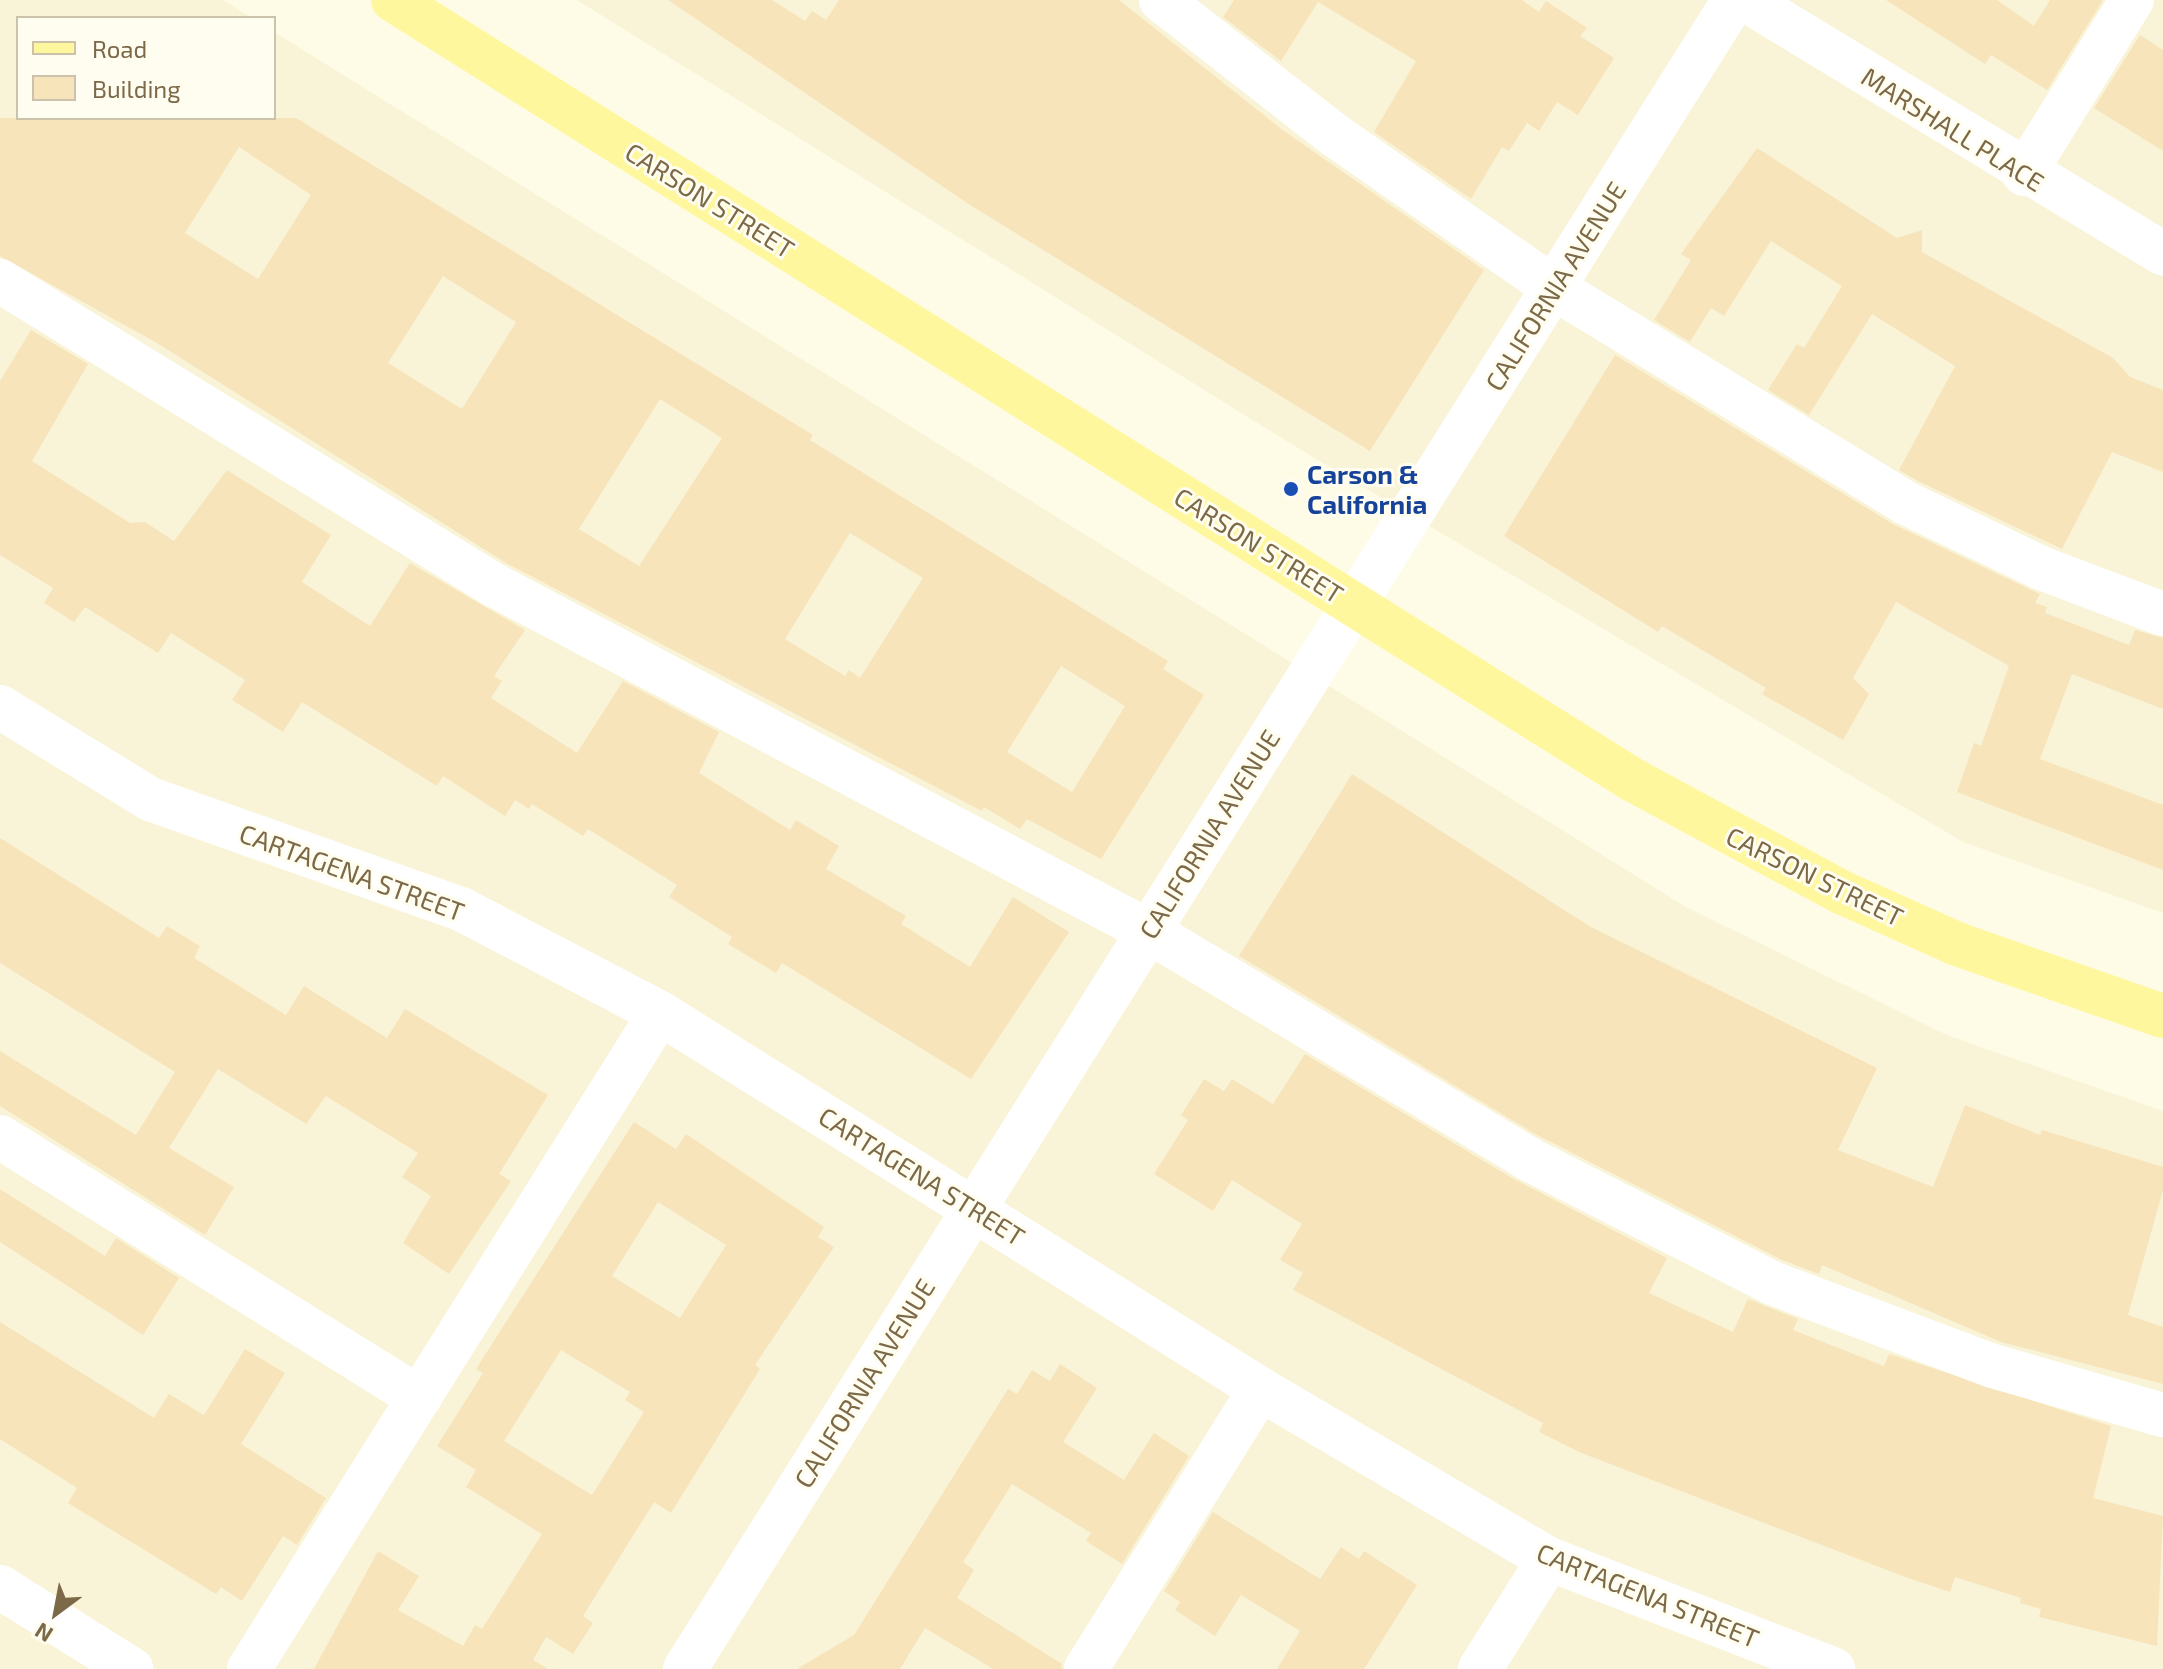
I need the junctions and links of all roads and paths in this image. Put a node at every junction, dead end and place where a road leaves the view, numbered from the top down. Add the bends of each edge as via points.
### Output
1 (393, 0) edge
2 (1161, 0) edge
3 (1734, 0) edge
4 (1746, 0) edge
5 (2132, 0) edge
6 (2024, 174) junction
7 (2163, 254) edge
8 (0, 281) edge
9 (1554, 288) junction
10 (1355, 605) junction
11 (2163, 614) edge
12 (0, 707) edge
13 (1148, 931) junction
14 (660, 1013) junction
15 (2163, 1016) edge
16 (0, 1137) edge
17 (974, 1208) junction
18 (1260, 1389) junction
19 (419, 1398) junction
20 (2163, 1415) edge
21 (1549, 1559) junction
22 (0, 1587) edge
23 (131, 1669) edge
24 (249, 1669) edge
25 (685, 1669) edge
26 (1086, 1669) edge
27 (1480, 1669) edge
28 (1833, 1669) edge

1 - 10 main road, CARSON STREET
2 - 9 street via 1336,136
3 - 9 street, CALIFORNIA AVENUE
4 - 6 street, MARSHALL PLACE
5 - 6 street
6 - 7 street, MARSHALL PLACE
8 - 13 street via 494,585
9 - 10 street, CALIFORNIA AVENUE
9 - 11 street via 1906,503 2041,568
10 - 13 street, CALIFORNIA AVENUE
10 - 15 main road, CARSON STREET via 1633,780 1841,892 1957,944
12 - 14 street, CARTAGENA STREET via 150,799 463,910
13 - 17 street, CALIFORNIA AVENUE
13 - 20 street via 1525,1157 1772,1283 1993,1366
14 - 17 street, CARTAGENA STREET
14 - 19 street
16 - 19 street
17 - 18 street, CARTAGENA STREET
17 - 25 street, CALIFORNIA AVENUE
18 - 21 street, CARTAGENA STREET
18 - 26 street
19 - 24 street
21 - 27 street
21 - 28 street, CARTAGENA STREET
22 - 23 street

